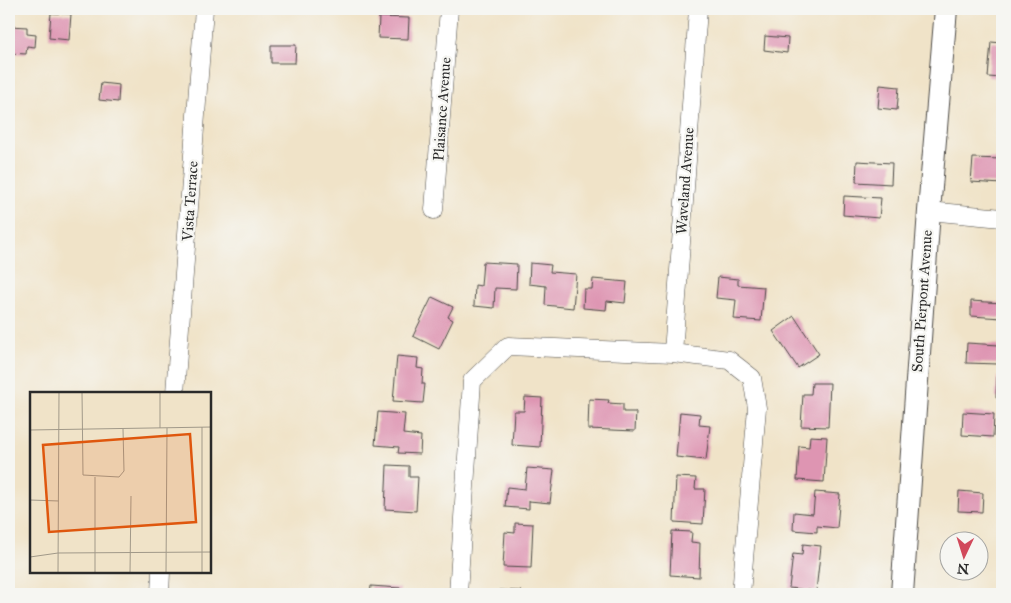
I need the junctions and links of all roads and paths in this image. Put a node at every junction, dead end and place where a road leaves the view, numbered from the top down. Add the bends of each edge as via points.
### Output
1 (204, 9) edge
2 (449, 9) edge
3 (698, 9) edge
4 (946, 9) edge
5 (434, 210) dead end
6 (929, 211) junction
7 (1002, 218) edge
8 (673, 353) junction
9 (175, 392) edge
10 (161, 573) edge
11 (160, 594) edge
12 (458, 594) edge
13 (741, 594) edge
14 (902, 594) edge

1 - 9 street, Vista Terrace
2 - 5 street, Plaisance Avenue
3 - 8 street, Waveland Avenue
4 - 6 street, South Pierpont Avenue
6 - 7 street
6 - 14 street, South Pierpont Avenue
8 - 12 street via 508,346 472,381
8 - 13 street via 730,360 752,378 758,408
10 - 11 street

